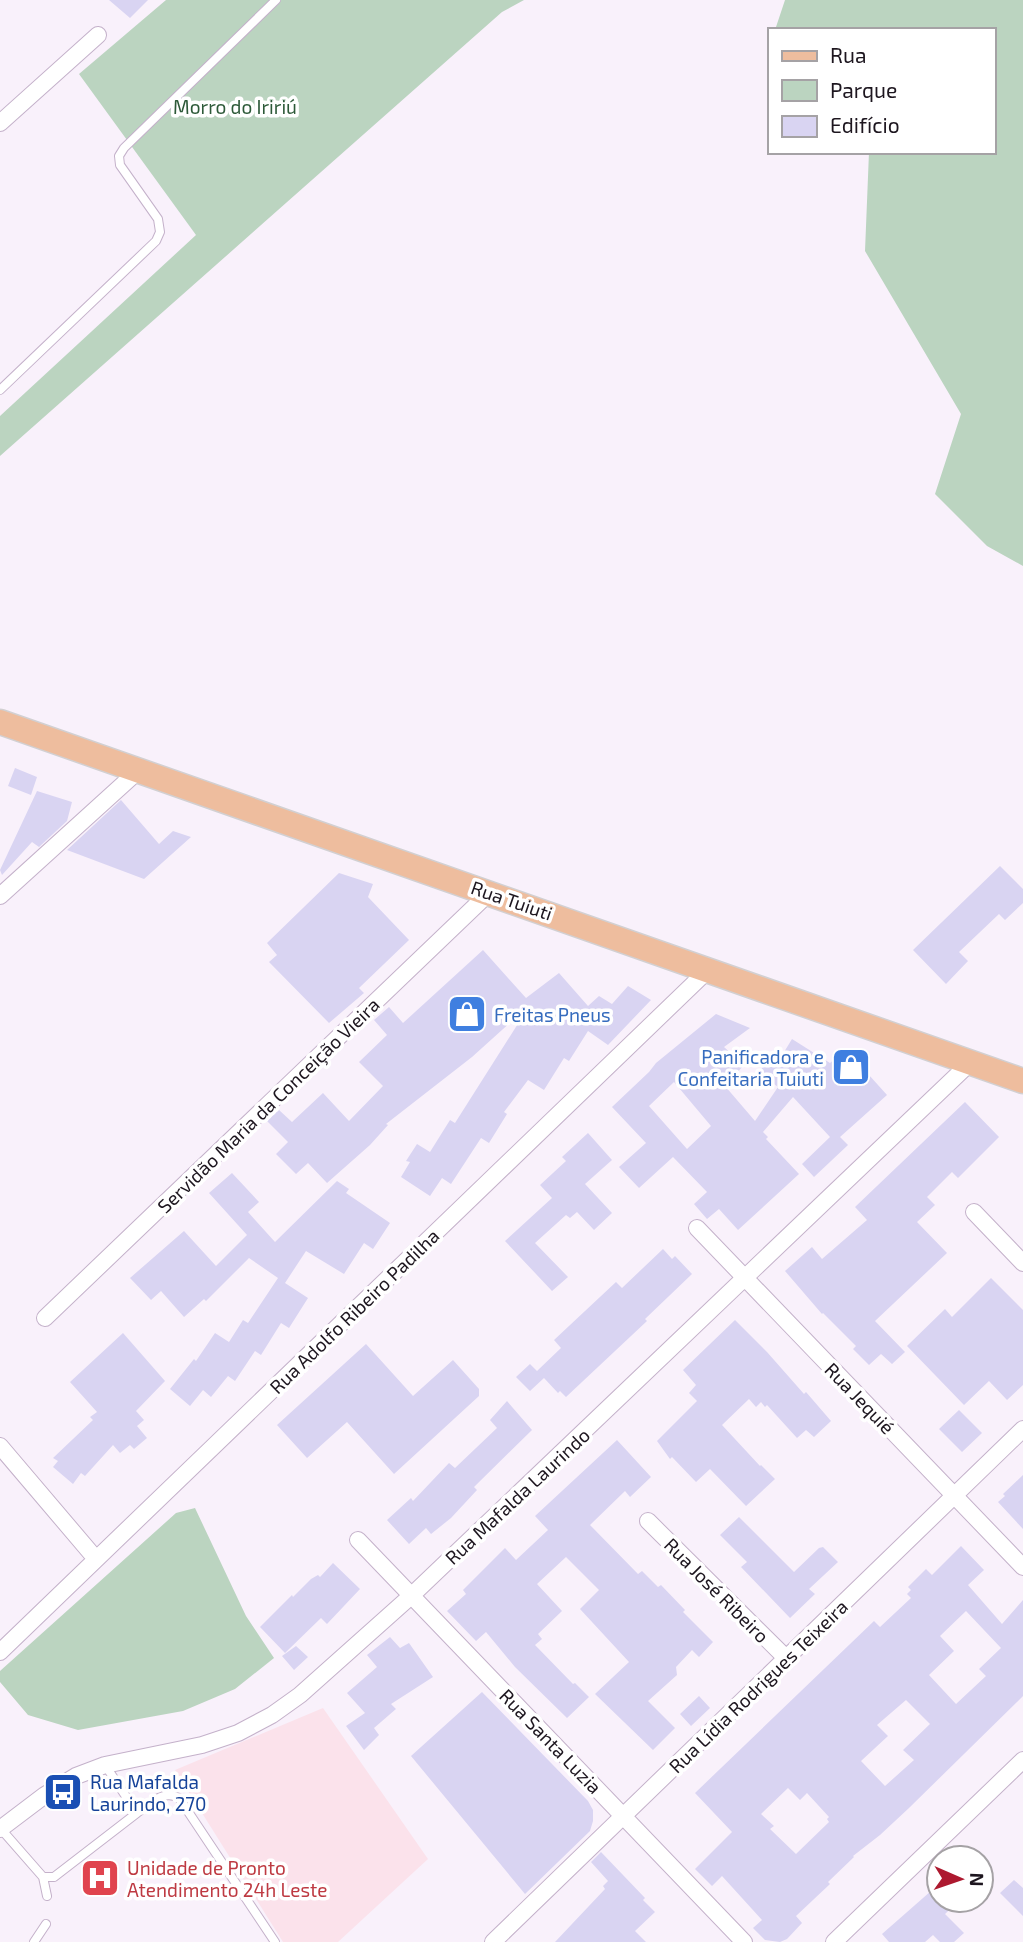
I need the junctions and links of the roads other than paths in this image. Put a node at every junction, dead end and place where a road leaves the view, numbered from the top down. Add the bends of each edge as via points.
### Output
1 (276, 0) edge
2 (98, 35) dead end
3 (0, 123) edge
4 (0, 390) edge
5 (0, 722) edge
6 (139, 770) junction
7 (490, 892) junction
8 (0, 896) edge
9 (708, 970) junction
10 (971, 1062) junction
11 (1023, 1081) edge
12 (974, 1212) dead end
13 (697, 1228) dead end
14 (1023, 1263) edge
15 (746, 1279) junction
16 (45, 1318) dead end
17 (1023, 1429) edge
18 (0, 1446) edge
19 (954, 1496) junction
20 (648, 1521) dead end
21 (358, 1540) dead end
22 (96, 1559) junction
23 (1023, 1567) edge
24 (411, 1596) junction
25 (0, 1652) edge
26 (786, 1658) junction
27 (1023, 1760) edge
28 (105, 1765) junction
29 (137, 1813) junction
30 (623, 1816) junction
31 (0, 1829) edge
32 (43, 1877) junction
33 (47, 1896) dead end
34 (46, 1924) dead end
35 (34, 1942) edge
36 (275, 1942) edge
37 (492, 1942) edge
38 (744, 1942) edge
39 (834, 1942) edge

1 - 4 lane via 119,156 120,165 158,219 156,240
2 - 3 street
5 - 6 main road, Rua Tuiuti
6 - 7 main road, Rua Tuiuti
6 - 8 street
7 - 9 main road, Rua Tuiuti
7 - 16 street, Servidão Maria da Conceição Vieira
9 - 10 main road, Rua Tuiuti
9 - 22 street, Rua Adolfo Ribeiro Padilha
10 - 11 main road, Rua Tuiuti
10 - 15 street, Rua Mafalda Laurindo
12 - 14 street
13 - 15 street, Rua Jequié
15 - 19 street, Rua Jequié
15 - 24 street, Rua Mafalda Laurindo
17 - 19 street, Rua Lídia Rodrigues Teixeira
18 - 22 street
19 - 23 street, Rua Jequié
19 - 26 street, Rua Lídia Rodrigues Teixeira
20 - 26 street, Rua José Ribeiro
21 - 24 street, Rua Santa Luzia
22 - 25 street, Rua Adolfo Ribeiro Padilha
24 - 28 street, Rua Mafalda Laurindo via 300,1695 271,1715 202,1745
24 - 30 street, Rua Santa Luzia
26 - 30 street, Rua Lídia Rodrigues Teixeira
27 - 39 street
28 - 29 lane
28 - 31 street, Rua Mafalda Laurindo via 76,1776
29 - 32 lane via 54,1877
29 - 36 lane via 162,1796 179,1798
30 - 37 street, Rua Lídia Rodrigues Teixeira
30 - 38 street, Rua Santa Luzia
31 - 32 lane
32 - 33 lane
34 - 35 lane

